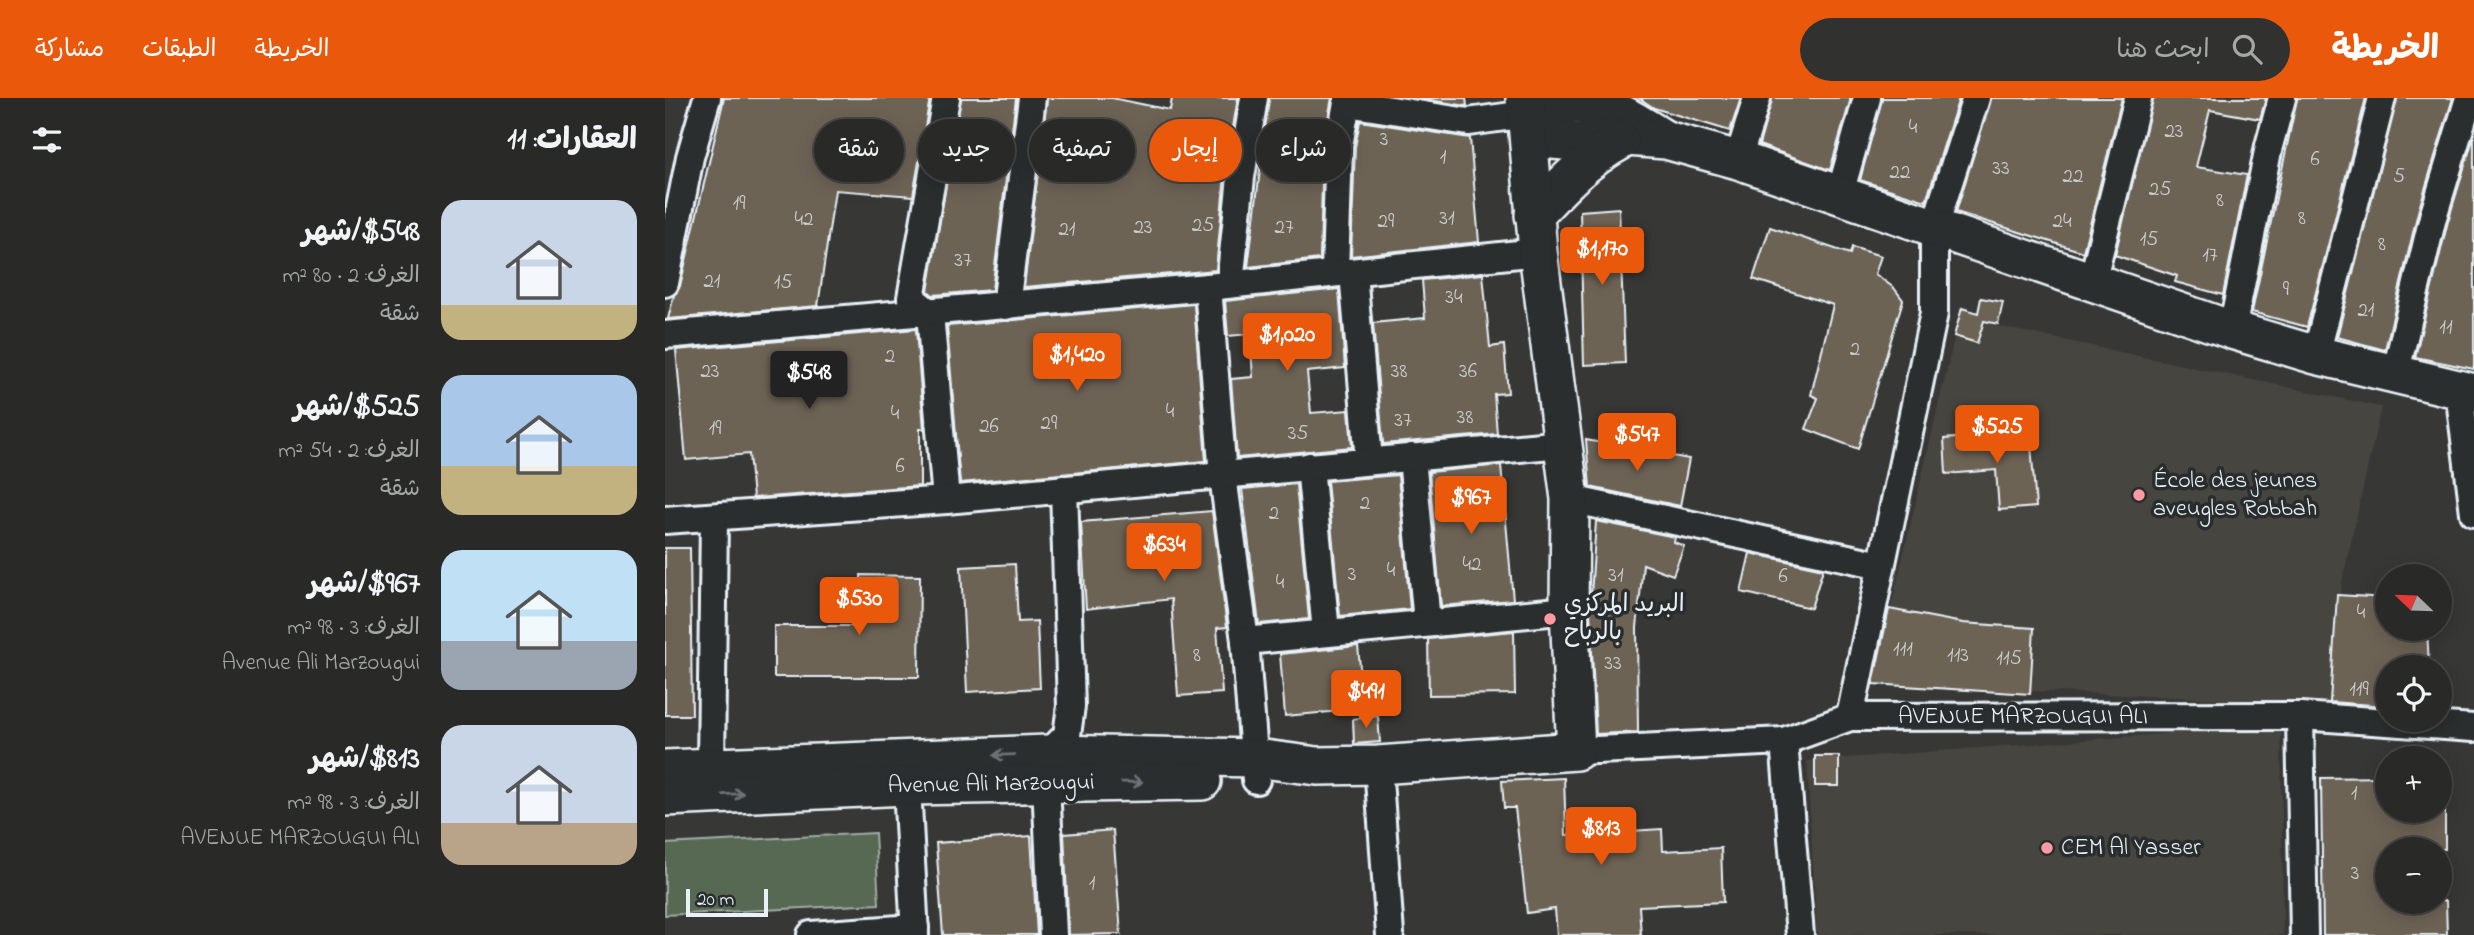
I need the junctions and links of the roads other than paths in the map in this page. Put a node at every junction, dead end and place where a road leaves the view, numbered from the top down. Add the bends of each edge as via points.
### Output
1 (707, 98) edge
2 (946, 98) edge
3 (1032, 98) edge
4 (1254, 98) edge
5 (1757, 98) edge
6 (1867, 98) edge
7 (1976, 98) edge
8 (2138, 98) edge
9 (2282, 98) edge
10 (2382, 98) edge
11 (2469, 98) edge
12 (1595, 100) edge
13 (1522, 117) edge
14 (1627, 137) junction
15 (1666, 140) junction
16 (1738, 160) junction
17 (1839, 197) junction
18 (1534, 215) junction
19 (1934, 229) junction
20 (1538, 252) junction
21 (1344, 272) junction
22 (2092, 282) junction
23 (665, 283) edge
24 (1219, 285) junction
25 (1006, 306) junction
26 (930, 313) junction
27 (2232, 330) junction
28 (665, 335) edge
29 (2316, 355) junction
30 (2395, 375) junction
31 (2467, 391) edge
32 (1563, 444) junction
33 (1412, 457) junction
34 (1369, 461) junction
35 (1310, 466) junction
36 (1223, 476) junction
37 (1063, 489) junction
38 (1570, 499) junction
39 (946, 500) junction
40 (2474, 513) edge
41 (713, 517) junction
42 (665, 520) edge
43 (1881, 565) junction
44 (1569, 610) junction
45 (1427, 623) junction
46 (1326, 632) junction
47 (1245, 641) junction
48 (2300, 716) junction
49 (1850, 717) junction
50 (2474, 728) edge
51 (1784, 741) junction
52 (1576, 751) junction
53 (1378, 765) junction
54 (711, 766) junction
55 (665, 769) edge
56 (1047, 769) junction
57 (1256, 769) junction
58 (907, 786) junction
59 (665, 797) edge
60 (915, 932) edge
61 (811, 935) edge
62 (1053, 935) edge
63 (1390, 935) edge
64 (1800, 935) edge
65 (2304, 935) edge

1 - 23 street via 690,157
2 - 26 street via 911,298
3 - 25 street
4 - 24 street
5 - 16 street
6 - 17 street
7 - 19 street
8 - 22 street
9 - 27 street
10 - 29 street
11 - 30 street via 2433,217
12 - 13 main road via 1559,104
12 - 15 main road
13 - 14 main road via 1576,142
13 - 18 main road
13 - 21 street via 1468,122 1347,103 1339,145
14 - 15 main road
14 - 18 main road via 1595,154
15 - 16 main road
16 - 17 main road
17 - 19 main road
18 - 20 main road
19 - 22 main road
19 - 43 street via 1934,313
20 - 21 street
20 - 32 main road
21 - 24 street
21 - 34 street
22 - 27 main road
24 - 25 street
24 - 36 street
25 - 26 street
26 - 28 street
26 - 39 street
27 - 29 main road
29 - 30 main road
30 - 31 main road
31 - 40 street
32 - 33 street
32 - 38 main road
33 - 34 street
33 - 45 street
34 - 35 street
35 - 36 street
35 - 46 street
36 - 37 street
36 - 47 street
37 - 39 street
37 - 56 street via 1071,706 1067,735
38 - 43 street
38 - 44 main road
39 - 41 street
41 - 42 street
41 - 54 street
43 - 49 street
44 - 45 street
44 - 52 main road
45 - 46 street
46 - 47 street
47 - 57 street
48 - 49 street, AVENUE MARZOUGUI ALI
48 - 50 street, AVENUE MARZOUGUI ALI
48 - 65 street
49 - 51 street, AVENUE MARZOUGUI ALI
51 - 52 street, AVENUE MARZOUGUI ALI
51 - 64 street
52 - 53 main road, Avenue Ali Marzougui
53 - 57 main road, Avenue Ali Marzougui
53 - 63 street
54 - 55 main road, Avenue Ali Marzougui
56 -> 54 main road, Avenue Ali Marzougui
56 - 57 main road, Avenue Ali Marzougui
56 - 58 main road, Avenue Ali Marzougui
56 - 62 street
59 -> 58 main road, Avenue Ali Marzougui
58 - 60 street
60 - 61 street

